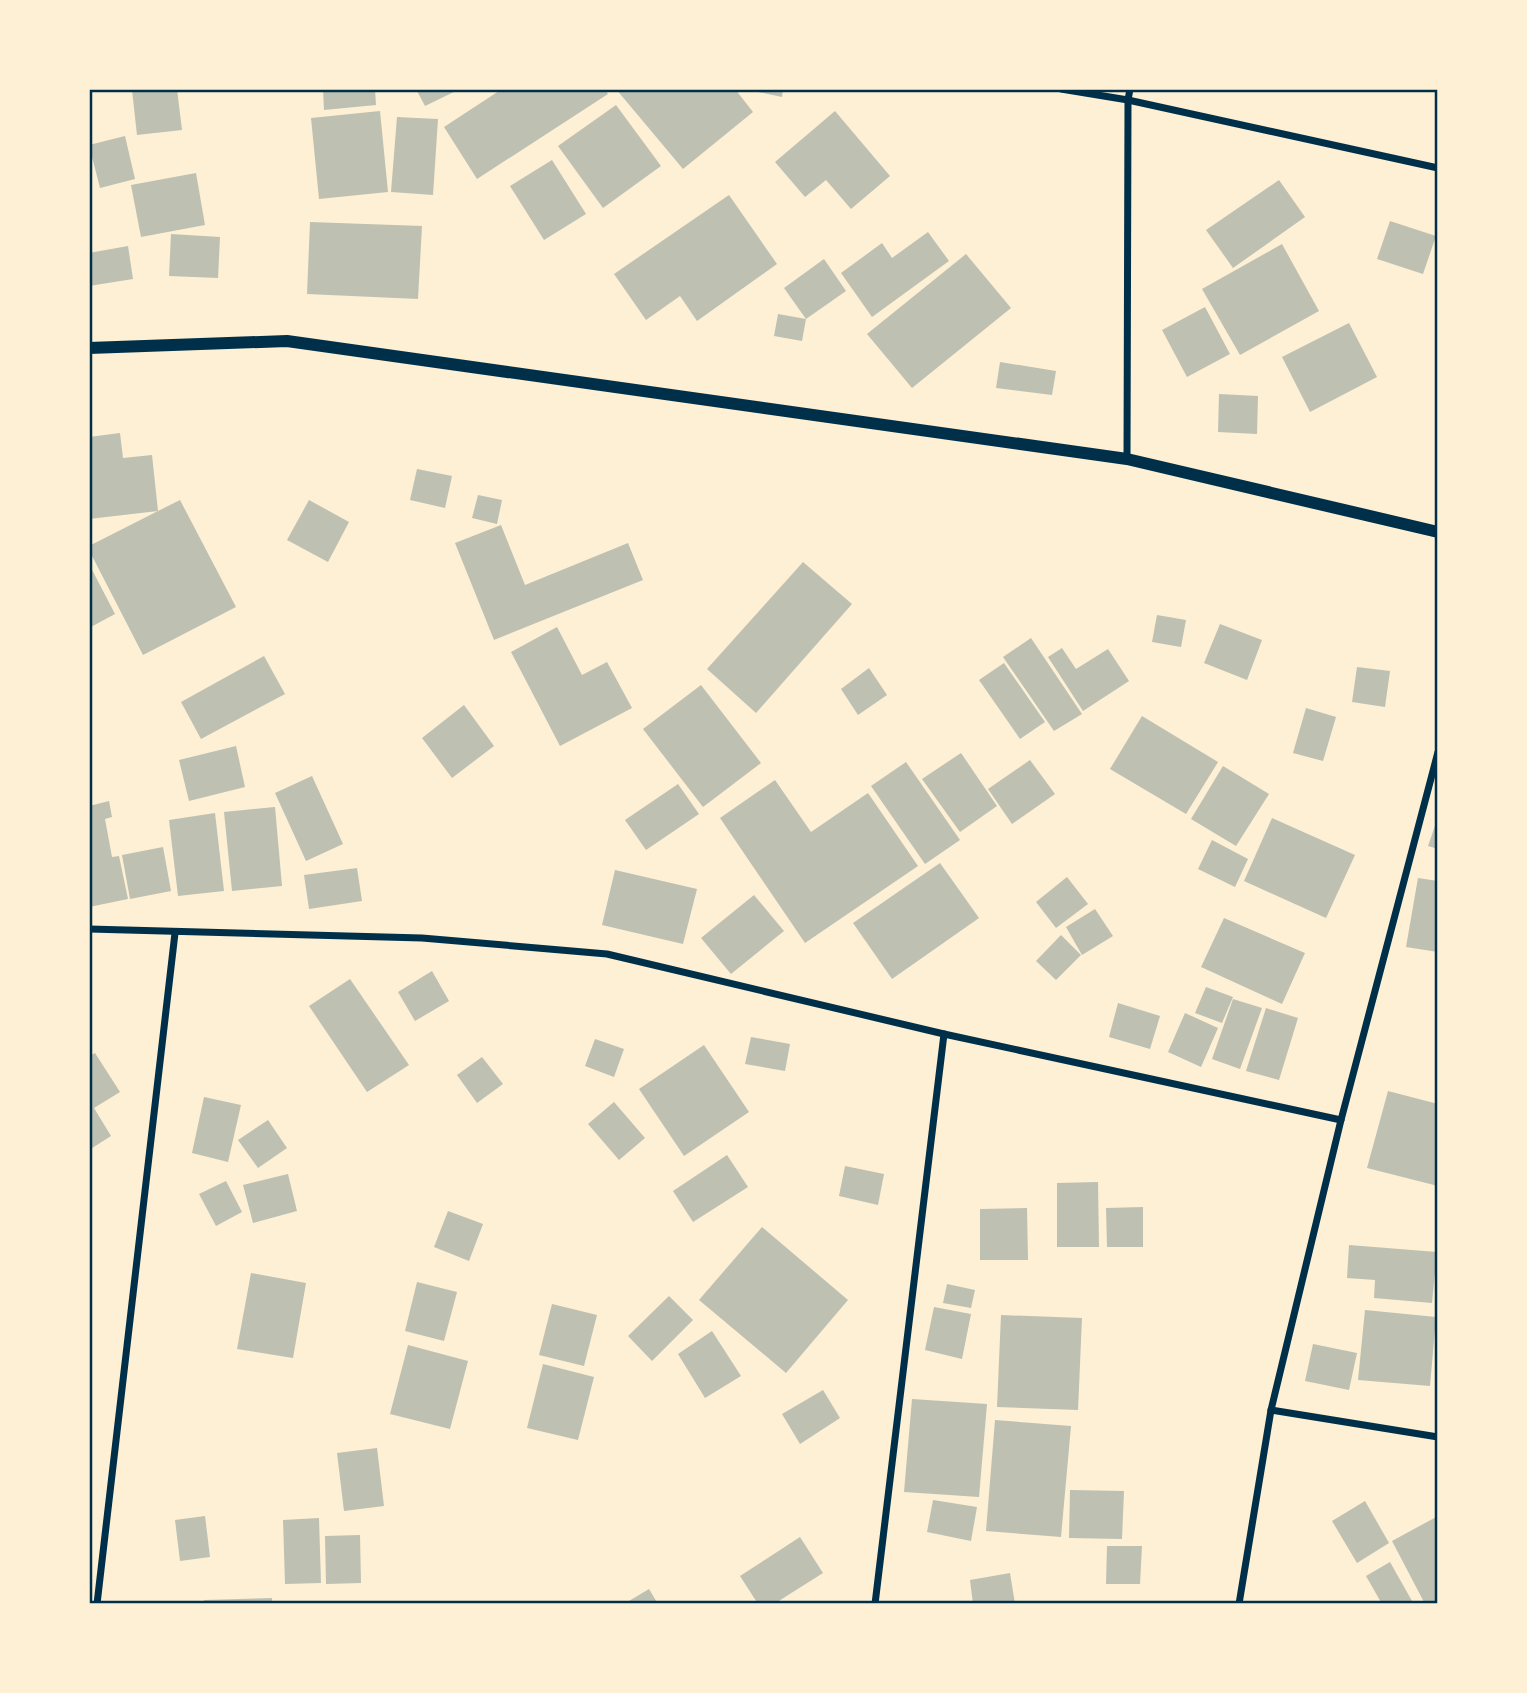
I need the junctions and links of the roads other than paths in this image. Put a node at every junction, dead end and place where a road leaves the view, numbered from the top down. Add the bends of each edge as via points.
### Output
1 (1060, 89) edge
2 (1130, 89) edge
3 (1128, 100) junction
4 (1438, 168) edge
5 (89, 348) edge
6 (1127, 458) junction
7 (1438, 532) edge
8 (1438, 752) edge
9 (89, 929) edge
10 (175, 933) junction
11 (944, 1034) junction
12 (1341, 1120) junction
13 (1271, 1410) junction
14 (1438, 1437) edge
15 (97, 1604) edge
16 (875, 1604) edge
17 (1239, 1604) edge

1 - 3 street
2 - 3 street
3 - 4 street
3 - 6 street
5 - 6 street via 287,341
6 - 7 street
8 - 12 street
9 - 10 street
10 - 11 street via 422,938 607,954
10 - 15 street
11 - 12 street
11 - 16 street
12 - 13 street
13 - 14 street
13 - 17 street

